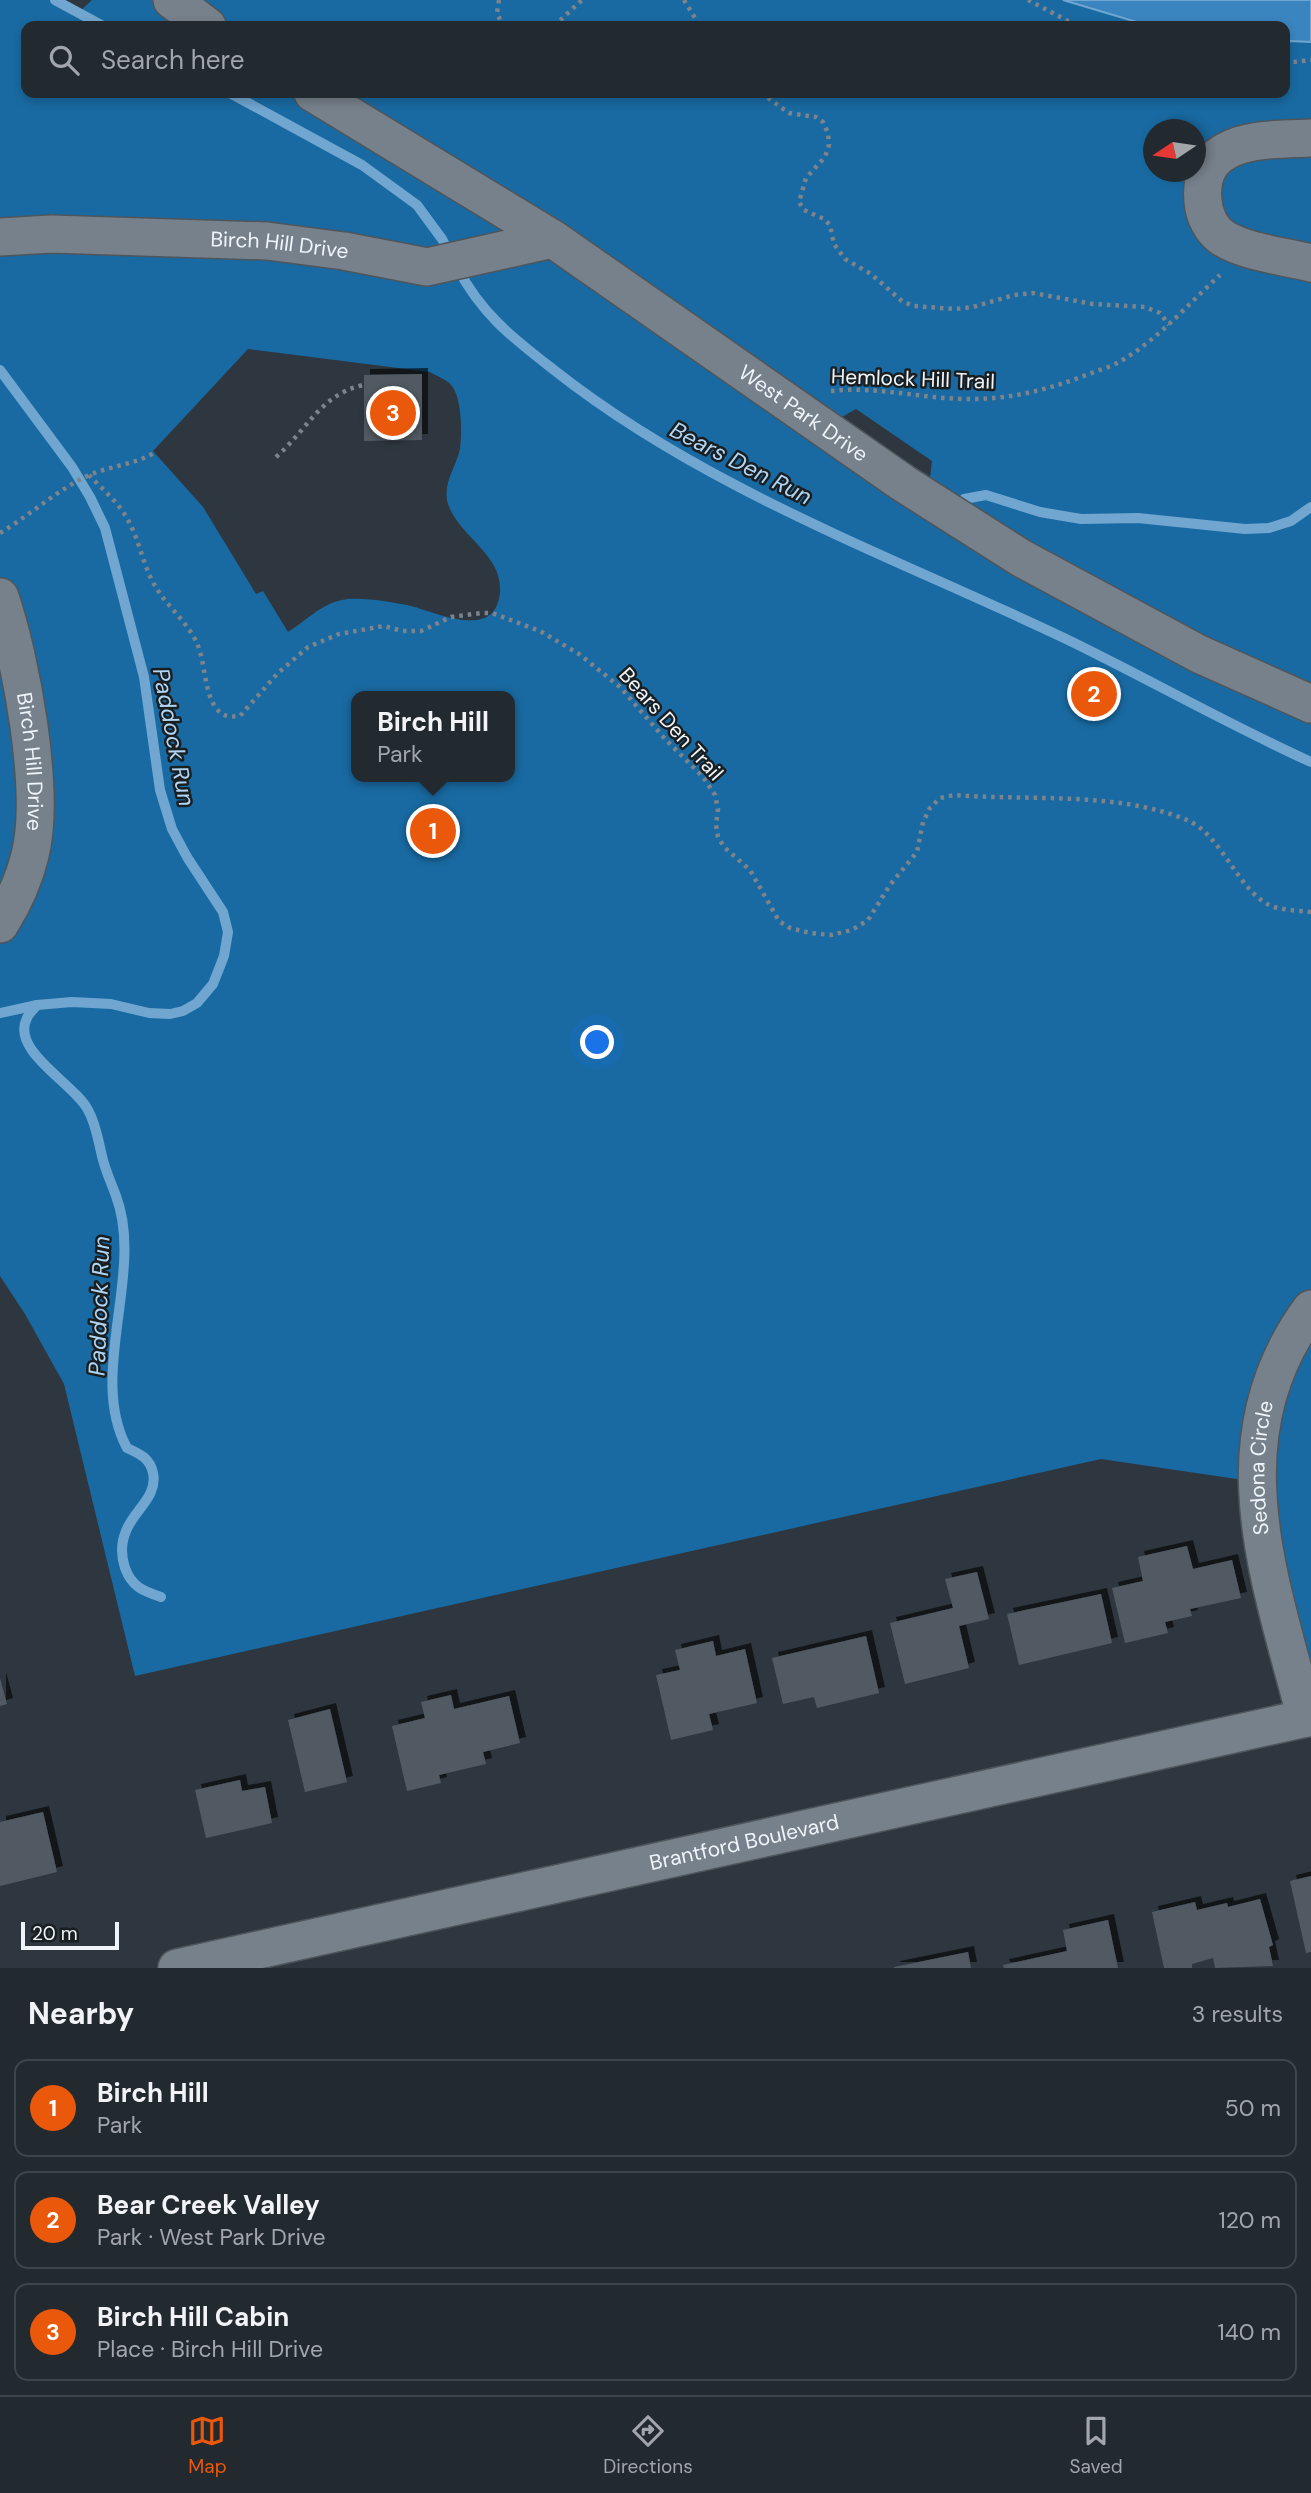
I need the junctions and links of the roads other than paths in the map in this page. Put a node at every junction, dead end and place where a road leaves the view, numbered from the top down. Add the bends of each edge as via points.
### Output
1 (172, 0) edge
2 (200, 21) edge
3 (321, 98) edge
4 (1311, 138) edge
5 (0, 237) edge
6 (553, 239) junction
7 (1311, 263) edge
8 (0, 597) edge
9 (1311, 704) edge
10 (0, 924) edge
11 (1311, 1309) edge
12 (1309, 1718) edge
13 (177, 1968) edge

1 - 2 street
3 - 6 street, West Park Drive
4 - 7 street via 1257,141 1220,153 1205,172 1202,200 1206,219 1221,237
5 - 6 street, Birch Hill Drive via 51,234 267,241 426,267
6 - 9 street, West Park Drive via 904,483 1021,558 1199,654
8 - 10 street, Birch Hill Drive via 18,664 34,790 31,854 17,897
11 - 12 street, Sedona Circle via 1277,1364 1259,1428 1257,1466 1264,1552
12 - 13 street, Brantford Boulevard

